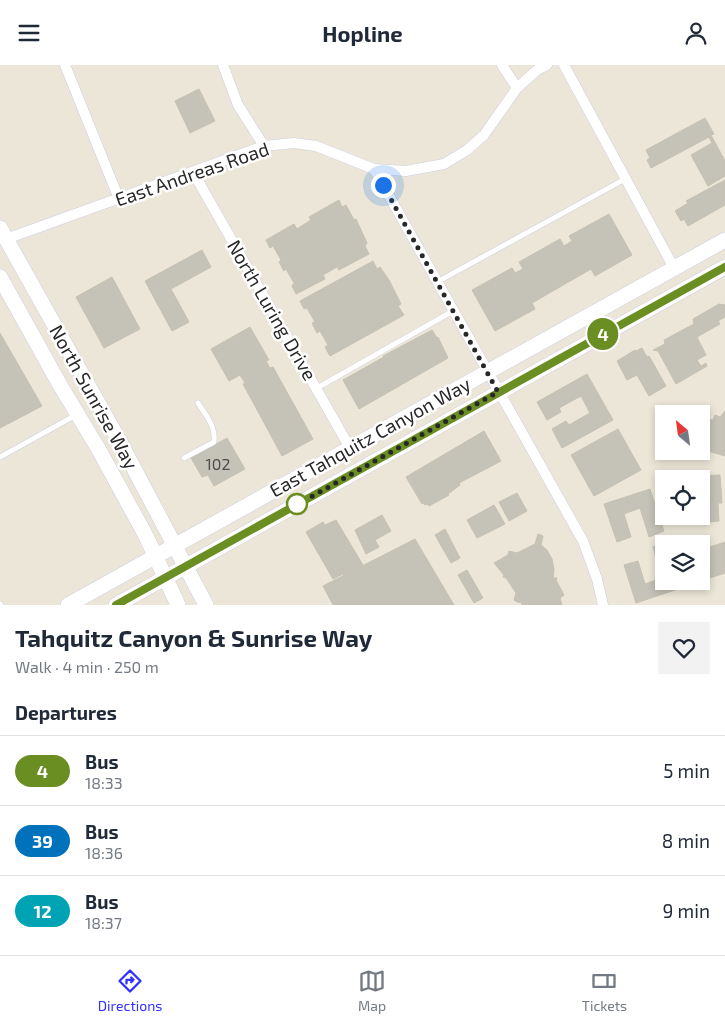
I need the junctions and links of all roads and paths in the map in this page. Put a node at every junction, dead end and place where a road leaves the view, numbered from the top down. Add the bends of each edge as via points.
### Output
1 (65, 65) edge
2 (223, 65) edge
3 (502, 65) edge
4 (547, 65) edge
5 (564, 65) edge
6 (517, 88) junction
7 (264, 146) junction
8 (374, 169) junction
9 (193, 173) junction
10 (625, 179) junction
11 (119, 199) junction
12 (2, 236) edge
13 (725, 240) edge
14 (725, 267) edge
15 (674, 268) junction
16 (0, 277) edge
17 (437, 282) junction
18 (453, 311) junction
19 (487, 372) junction
20 (316, 388) junction
21 (498, 392) junction
22 (198, 403) dead end
23 (78, 415) junction
24 (350, 448) junction
25 (0, 457) edge
26 (184, 458) dead end
27 (174, 546) junction
28 (156, 556) junction
29 (185, 566) junction
30 (166, 577) junction
31 (68, 605) edge
32 (116, 605) edge
33 (178, 605) edge
34 (206, 605) edge
35 (603, 605) edge

1 - 11 street
2 - 7 street via 238,105
3 - 6 street
4 - 6 street, East Andreas Road
5 - 10 street
6 - 8 street, East Andreas Road via 484,135 444,164 406,171
7 - 8 street, East Andreas Road via 294,143 316,146
7 - 9 street, East Andreas Road
8 - 17 street
9 - 11 street, East Andreas Road
9 - 20 street, North Luring Drive
10 - 15 street
10 - 17 lane
11 - 12 street, East Andreas Road
12 - 27 main road, North Sunrise Way via 121,444
13 - 15 main road, East Tahquitz Canyon Way
14 - 21 main road, East Tahquitz Canyon Way
15 - 19 main road, East Tahquitz Canyon Way
16 - 23 main road, North Sunrise Way
17 - 18 street
18 - 19 street
18 - 20 lane
19 - 21 street
19 - 24 main road, East Tahquitz Canyon Way
20 - 24 street, North Luring Drive
21 - 29 main road, East Tahquitz Canyon Way
21 - 35 street via 583,541
22 - 26 lane via 211,424 214,442
23 - 25 lane
23 - 28 main road, North Sunrise Way
24 - 27 main road, East Tahquitz Canyon Way
27 - 28 main road, East Tahquitz Canyon Way
27 - 29 main road, North Sunrise Way
28 - 30 main road, North Sunrise Way
28 - 31 main road, East Tahquitz Canyon Way
29 - 30 main road, East Tahquitz Canyon Way
29 - 34 main road, North Sunrise Way
30 - 32 main road, East Tahquitz Canyon Way
30 - 33 main road, North Sunrise Way

